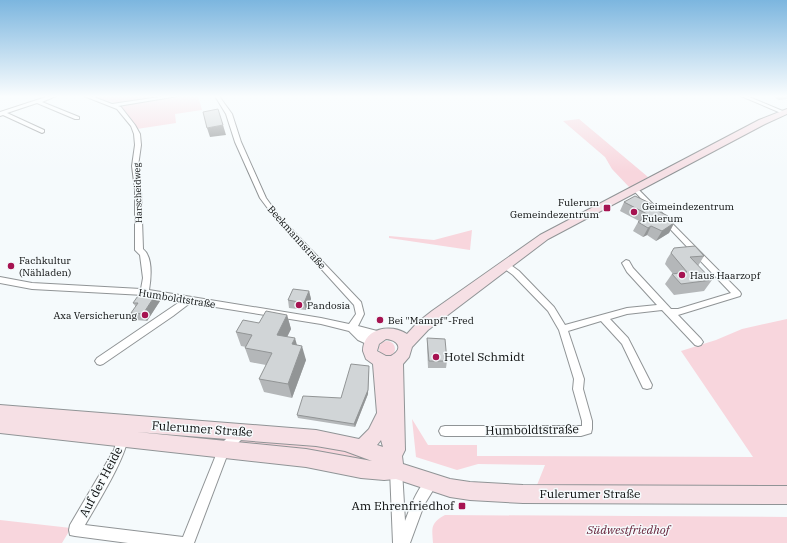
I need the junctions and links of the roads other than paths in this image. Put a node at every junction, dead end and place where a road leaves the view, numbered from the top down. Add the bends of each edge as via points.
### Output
1 (19, 121) edge
2 (131, 121) edge
3 (231, 121) edge
4 (767, 121) edge
5 (42, 131) dead end
6 (636, 190) junction
7 (626, 262) dead end
8 (505, 265) junction
9 (0, 280) edge
10 (144, 292) junction
11 (188, 300) junction
12 (666, 310) junction
13 (603, 317) junction
14 (352, 328) junction
15 (563, 329) junction
16 (375, 339) junction
17 (402, 339) junction
18 (698, 342) dead end
19 (100, 361) dead end
20 (380, 361) junction
21 (396, 361) junction
22 (647, 385) dead end
23 (0, 412) edge
24 (386, 412) junction
25 (0, 425) edge
26 (123, 431) junction
27 (445, 431) dead end
28 (241, 432) junction
29 (362, 448) junction
30 (224, 449) junction
31 (396, 470) junction
32 (432, 482) junction
33 (787, 495) edge
34 (181, 543) edge
35 (187, 543) edge
36 (400, 543) edge
37 (403, 543) edge

1 - 5 street
2 - 10 street, Harscheidweg via 138,137 135,166 140,250 144,254 147,278
3 - 14 street, Beekmannstraße via 263,198 277,217 358,304 360,314
4 - 6 street
6 - 8 street via 544,237
6 - 12 street via 737,294 678,312
7 - 12 street via 630,270
8 - 15 street, Humboldtstraße via 551,309
8 - 17 street
9 - 10 street, Humboldtstraße via 32,286
10 - 11 street, Humboldtstraße
11 - 14 street, Humboldtstraße
11 - 19 street
12 - 13 street via 627,311
12 - 18 street
13 - 15 street
13 - 22 street via 625,341
14 - 16 street, Humboldtstraße via 361,337
15 - 27 street, Humboldtstraße via 579,379 578,389 587,428 581,431
16 - 17 street via 391,333
16 - 20 street via 370,350
17 - 21 street via 406,351
20 - 21 street
20 - 24 street
21 - 31 street
23 - 26 street, Fulerumer Straße
24 - 29 street via 375,435
24 - 31 street via 388,436
25 - 26 street, Fulerumer Straße
26 - 28 street, Fulerumer Straße
26 - 30 street, Fulerumer Straße
26 - 34 street, Auf der Heide via 118,452 75,530
28 - 29 street, Fulerumer Straße via 316,438
28 - 30 street
29 - 31 street, Fulerumer Straße via 376,453
30 - 31 street, Fulerumer Straße via 306,458 361,469
30 - 35 street
31 - 32 street, Fulerumer Straße
31 - 36 street
32 - 33 street, Fulerumer Straße via 470,491 523,494
32 - 37 street via 419,502

